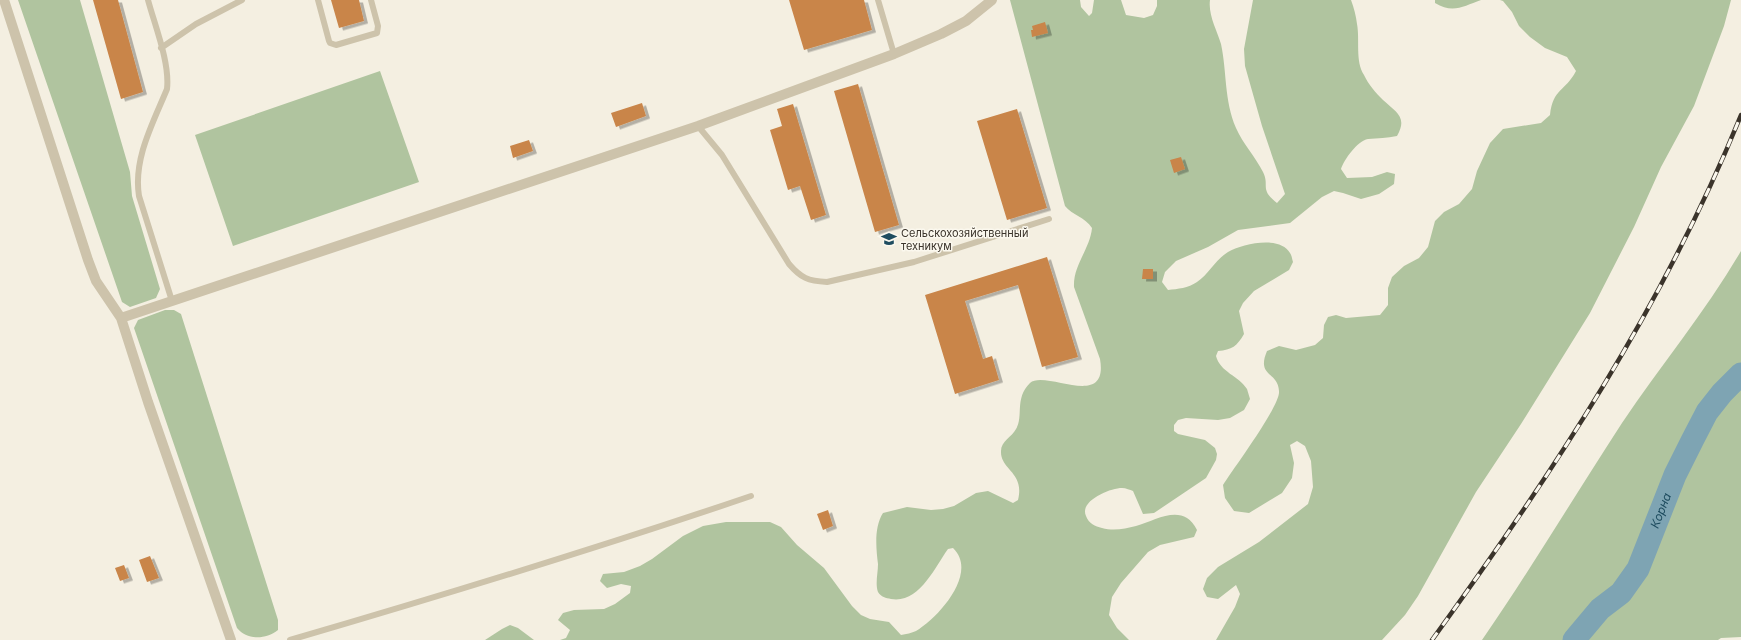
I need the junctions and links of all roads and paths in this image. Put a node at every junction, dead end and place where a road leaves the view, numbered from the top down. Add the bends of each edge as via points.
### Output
1 (4, 0) edge
2 (148, 0) edge
3 (242, 0) edge
4 (318, 0) edge
5 (371, 0) edge
6 (878, 0) edge
7 (992, 0) edge
8 (161, 48) junction
9 (894, 54) junction
10 (698, 126) junction
11 (1049, 219) dead end
12 (172, 301) junction
13 (121, 318) junction
14 (751, 496) dead end
15 (231, 640) edge
16 (290, 640) edge

1 - 13 street via 88,260 96,281
2 - 8 lane
3 - 8 lane via 192,26
4 - 5 lane via 329,41 336,45 377,33 378,26
6 - 9 lane
7 - 9 street via 966,21
8 - 12 lane via 167,73 167,89 140,156 137,186
9 - 10 street
10 - 11 lane via 722,155 789,264 799,275 812,281 826,282 914,262
10 - 12 street
12 - 13 street
13 - 15 street
14 - 16 lane via 438,597

